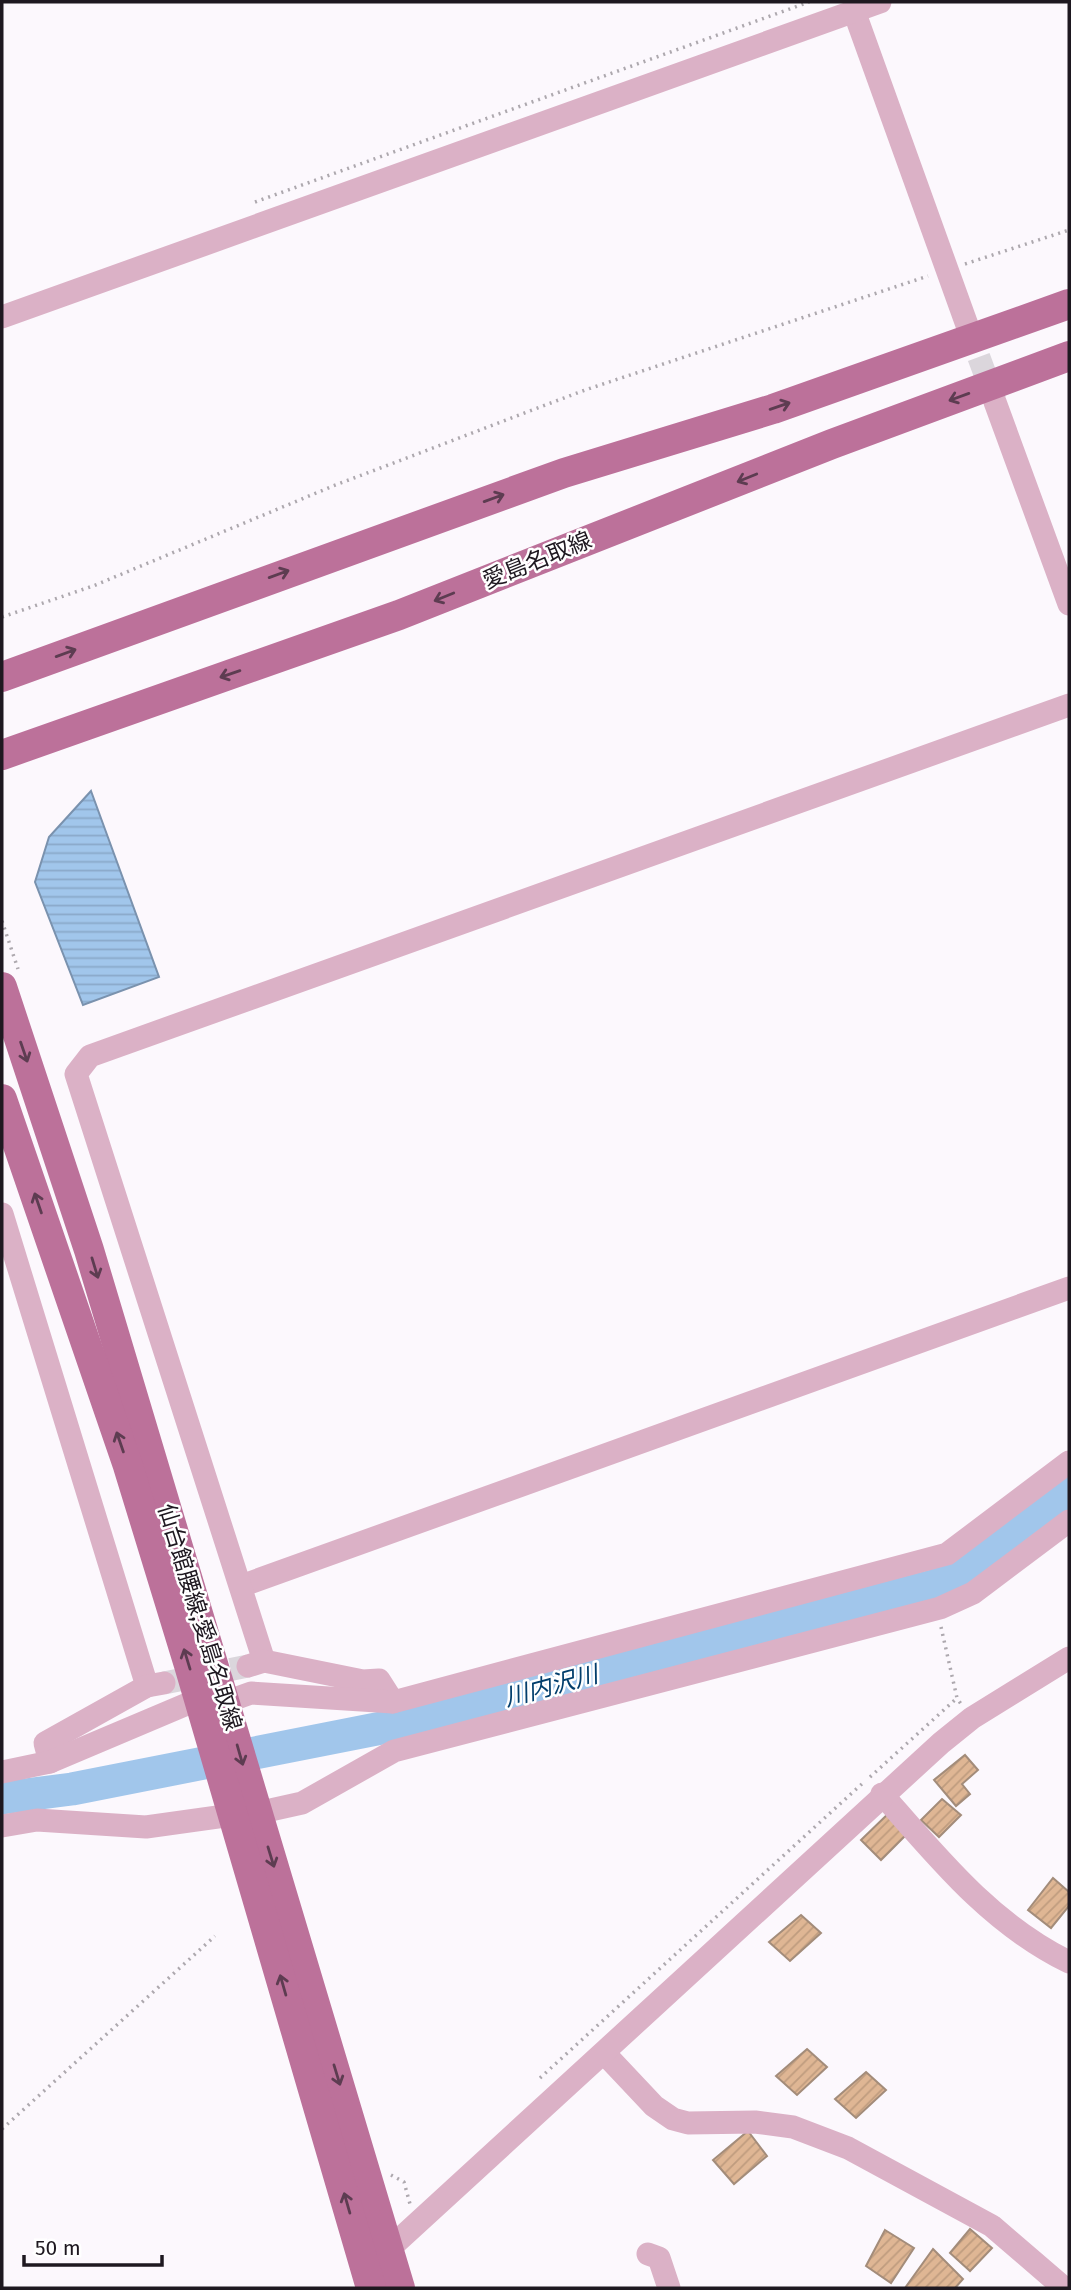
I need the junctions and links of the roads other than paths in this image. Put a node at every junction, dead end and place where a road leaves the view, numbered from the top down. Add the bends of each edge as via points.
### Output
1 (880, 2) edge
2 (854, 11) junction
3 (1069, 304) edge
4 (2, 317) edge
5 (967, 325) tunnel mouth
6 (1069, 356) edge
7 (995, 402) tunnel mouth
8 (1069, 604) edge
9 (2, 677) edge
10 (1069, 705) edge
11 (2, 755) edge
12 (2, 987) edge
13 (2, 1099) edge
14 (2, 1214) edge
15 (1069, 1288) edge
16 (1069, 1462) edge
17 (1069, 1521) edge
18 (241, 1586) junction
19 (1069, 1658) edge
20 (393, 1702) junction
21 (215, 1711) junction
22 (50, 1762) junction
23 (2, 1772) edge
24 (882, 1794) junction
25 (242, 1804) junction
26 (2, 1826) edge
27 (1069, 1962) edge
28 (605, 2053) junction
29 (389, 2249) junction
30 (648, 2254) dead end
31 (361, 2282) edge
32 (1054, 2285) edge
33 (400, 2288) edge
34 (670, 2288) edge

1 - 2 street
2 - 4 street
2 - 5 street
9 -> 3 main road via 564,473 773,409
6 -> 11 main road, 愛島名取線 via 399,615
7 - 8 street
10 - 18 street via 90,1056 76,1074
12 -> 21 main road, 仙台館腰線;愛島名取線 via 89,1250
21 -> 13 main road, 仙台館腰線;愛島名取線
14 - 22 street via 156,1684 46,1743
15 - 18 street
16 - 20 street via 947,1554
17 - 25 street via 972,1593 940,1608 394,1751 302,1803
18 - 20 street via 256,1664 379,1680
19 - 24 street via 972,1717
20 - 21 street via 251,1693
21 - 22 street
21 - 25 main road, 仙台館腰線;愛島名取線
22 - 23 street
24 - 27 street via 979,1901 1044,1950
24 - 28 street
25 - 26 street via 146,1827 37,1820
25 -> 29 main road, 仙台館腰線;愛島名取線
31 -> 25 main road, 仙台館腰線;愛島名取線
28 - 29 street
28 - 32 street via 654,2106 673,2119 793,2127 848,2148 992,2226
29 - 31 main road
29 - 33 main road, 仙台館腰線;愛島名取線
30 - 34 street via 659,2258

